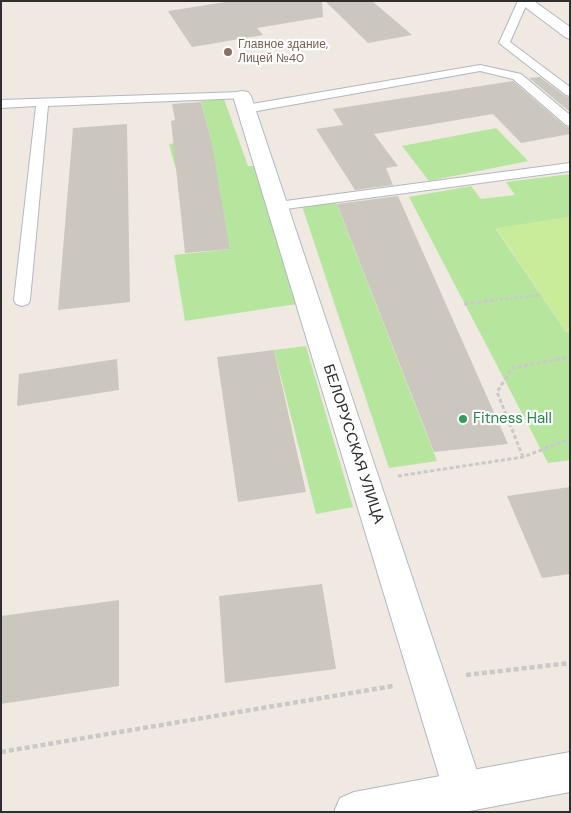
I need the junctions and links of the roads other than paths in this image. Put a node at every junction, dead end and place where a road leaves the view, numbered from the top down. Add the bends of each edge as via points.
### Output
1 (524, 1) edge
2 (570, 34) edge
3 (570, 92) edge
4 (42, 103) junction
5 (244, 103) junction
6 (1, 104) edge
7 (570, 122) edge
8 (570, 167) edge
9 (278, 206) junction
10 (22, 300) dead end
11 (570, 772) edge
12 (467, 802) edge
13 (354, 812) edge

1 - 2 street
1 - 3 lane via 504,43
4 - 5 lane
4 - 6 lane
4 - 10 lane
5 - 7 lane via 480,68 517,76
5 - 9 street, БЕЛОРУССКАЯ УЛИЦА
8 - 9 lane
9 - 12 street, БЕЛОРУССКАЯ УЛИЦА
11 - 12 street
12 - 13 street

